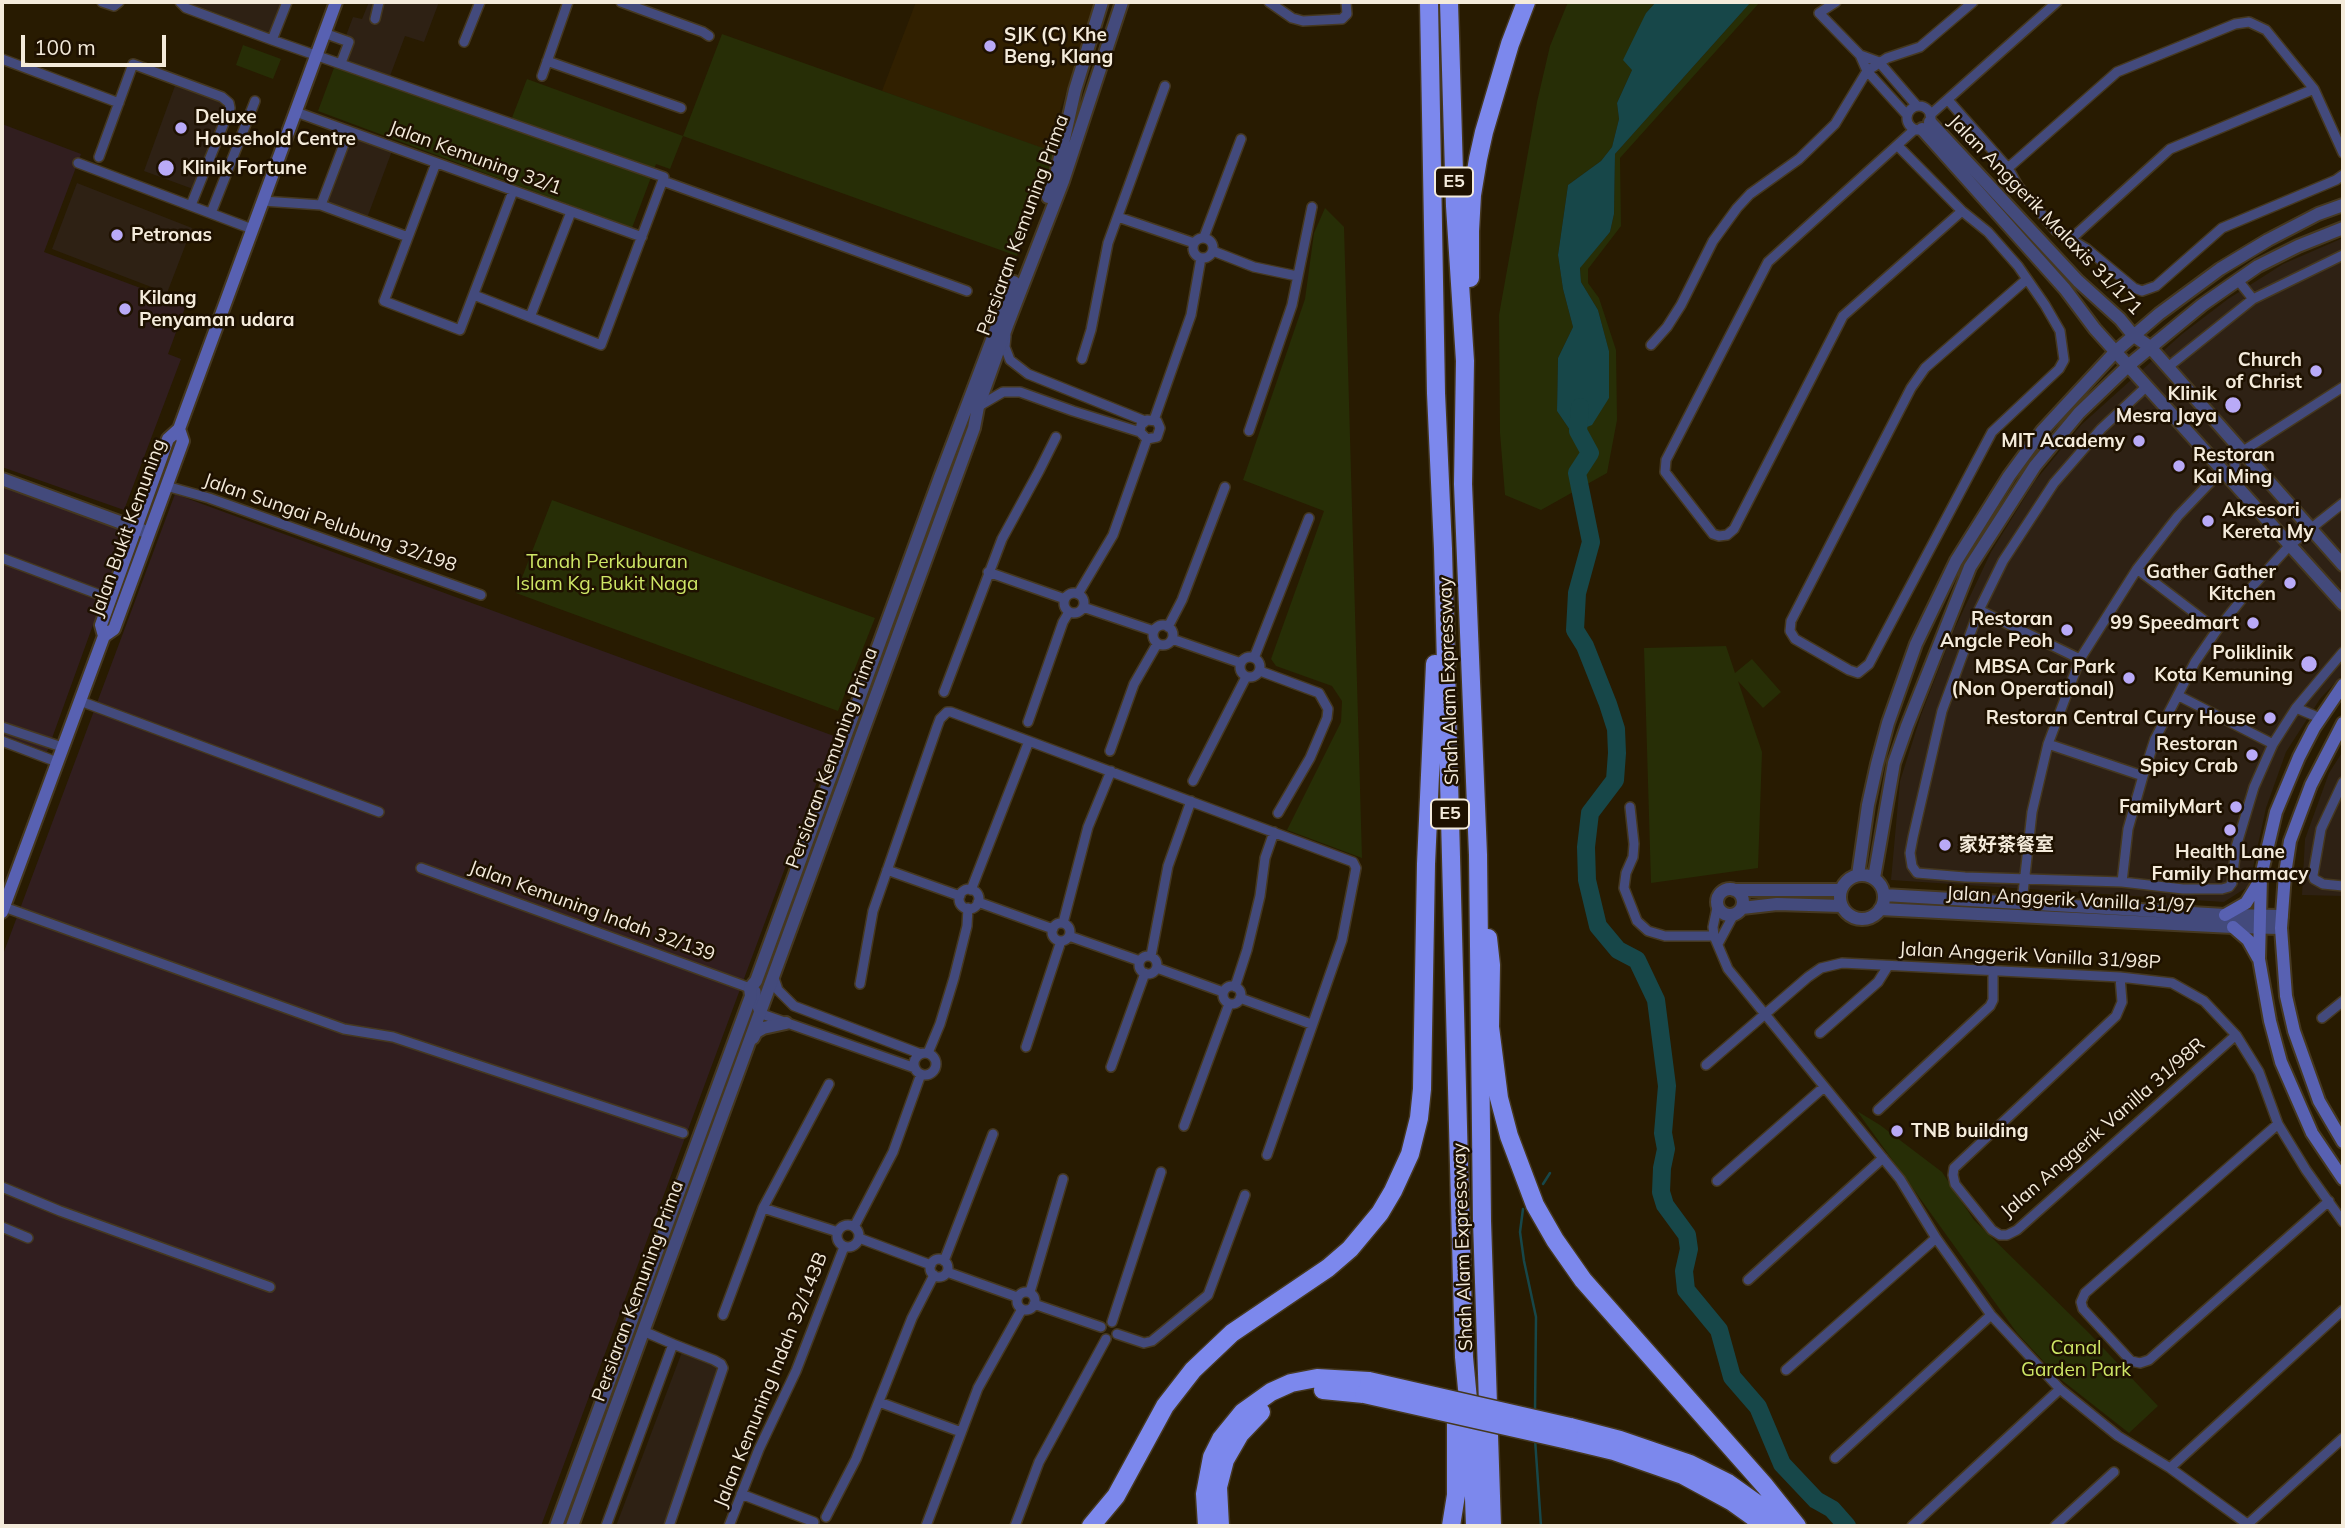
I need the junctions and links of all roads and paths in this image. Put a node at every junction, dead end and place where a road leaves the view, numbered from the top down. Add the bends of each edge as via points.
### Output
1 (102, 2) edge
2 (286, 2) edge
3 (336, 2) edge
4 (377, 2) edge
5 (480, 2) edge
6 (568, 2) edge
7 (621, 2) edge
8 (1102, 2) edge
9 (1122, 2) edge
10 (1269, 2) edge
11 (1346, 2) edge
12 (1429, 2) edge
13 (1448, 2) edge
14 (1526, 2) edge
15 (1836, 2) edge
16 (1973, 2) edge
17 (2057, 2) edge
18 (180, 3) edge
19 (116, 4) edge
20 (375, 19) dead end
21 (324, 33) junction
22 (709, 36) dead end
23 (272, 40) junction
24 (464, 43) dead end
25 (316, 55) junction
26 (1860, 55) junction
27 (2, 59) edge
28 (547, 61) junction
29 (1879, 62) junction
30 (341, 64) junction
31 (1867, 71) junction
32 (542, 76) dead end
33 (1165, 86) dead end
34 (2314, 89) junction
35 (1948, 100) junction
36 (255, 101) dead end
37 (119, 103) junction
38 (1072, 106) junction
39 (1917, 106) junction
40 (681, 108) dead end
41 (1085, 110) junction
42 (296, 112) junction
43 (1907, 115) junction
44 (1924, 124) junction
45 (349, 131) junction
46 (1241, 139) dead end
47 (1898, 146) junction
48 (2343, 153) edge
49 (99, 157) dead end
50 (78, 163) dead end
51 (436, 163) junction
52 (2008, 168) junction
53 (2340, 177) edge
54 (663, 181) junction
55 (513, 191) junction
56 (263, 201) junction
57 (191, 205) junction
58 (321, 205) junction
59 (2343, 205) edge
60 (1312, 207) dead end
61 (1962, 211) junction
62 (571, 212) junction
63 (211, 213) junction
64 (1118, 217) junction
65 (2343, 228) edge
66 (252, 229) junction
67 (408, 237) junction
68 (642, 237) junction
69 (1204, 237) junction
70 (2071, 239) junction
71 (1194, 243) junction
72 (1213, 251) junction
73 (2343, 255) edge
74 (1201, 258) junction
75 (1297, 276) junction
76 (2028, 279) junction
77 (2237, 279) junction
78 (967, 291) dead end
79 (474, 295) junction
80 (2253, 299) junction
81 (2159, 314) junction
82 (530, 317) junction
83 (2120, 319) junction
84 (1008, 323) junction
85 (2095, 329) junction
86 (2133, 335) junction
87 (1651, 345) dead end
88 (2150, 347) junction
89 (2116, 351) junction
90 (1082, 359) dead end
91 (1465, 361) junction
92 (2104, 363) junction
93 (2129, 365) junction
94 (2168, 367) junction
95 (1055, 384) junction
96 (2147, 386) junction
97 (2343, 387) edge
98 (1049, 401) junction
99 (978, 407) junction
100 (1149, 420) junction
101 (179, 429) junction
102 (1249, 430) dead end
103 (1144, 436) junction
104 (1056, 437) dead end
105 (2243, 452) junction
106 (2222, 470) junction
107 (2, 479) edge
108 (2234, 483) junction
109 (166, 486) junction
110 (1225, 487) dead end
111 (2343, 503) edge
112 (1309, 518) dead end
113 (2310, 527) junction
114 (142, 530) junction
115 (2290, 545) junction
116 (1443, 549) junction
117 (2, 558) edge
118 (2343, 565) edge
119 (2137, 569) junction
120 (988, 572) junction
121 (1078, 594) junction
122 (481, 595) dead end
123 (111, 599) junction
124 (1065, 599) junction
125 (2343, 604) edge
126 (1083, 607) junction
127 (1979, 610) junction
128 (1069, 612) junction
129 (1168, 627) junction
130 (2217, 630) junction
131 (1154, 631) junction
132 (104, 636) junction
133 (1172, 639) junction
134 (1157, 644) junction
135 (2343, 652) edge
136 (1254, 658) junction
137 (2080, 659) junction
138 (1241, 663) junction
139 (1260, 671) junction
140 (1246, 677) junction
141 (2343, 685) edge
142 (944, 692) dead end
143 (2179, 695) junction
144 (80, 701) junction
145 (2296, 708) junction
146 (2320, 718) junction
147 (1028, 722) dead end
148 (2343, 723) edge
149 (2, 727) edge
150 (2, 741) edge
151 (1029, 741) junction
152 (2048, 744) junction
153 (2273, 744) junction
154 (62, 747) junction
155 (1110, 751) dead end
156 (57, 762) junction
157 (1111, 771) junction
158 (2143, 776) junction
159 (1193, 781) dead end
160 (2343, 782) edge
161 (1191, 801) junction
162 (1630, 807) dead end
163 (379, 812) dead end
164 (1278, 813) dead end
165 (1274, 832) junction
166 (1478, 855) junction
167 (421, 868) dead end
168 (887, 870) junction
169 (1858, 875) junction
170 (2261, 876) junction
171 (1874, 878) junction
172 (2024, 881) junction
173 (2122, 883) junction
174 (2343, 886) edge
175 (971, 890) junction
176 (1734, 890) junction
177 (1841, 890) junction
178 (960, 895) junction
179 (1884, 895) junction
180 (978, 902) junction
181 (2022, 902) junction
182 (1718, 903) junction
183 (1842, 906) junction
184 (968, 908) junction
185 (1880, 909) junction
186 (3, 910) edge
187 (1738, 911) junction
188 (2225, 915) junction
189 (2260, 922) junction
190 (2282, 922) junction
191 (1063, 923) junction
192 (2233, 927) junction
193 (1053, 929) junction
194 (1065, 939) junction
195 (1716, 940) junction
196 (1151, 956) junction
197 (2259, 959) junction
198 (779, 960) junction
199 (1140, 961) junction
200 (1888, 966) junction
201 (1157, 968) junction
202 (1993, 971) junction
203 (1146, 973) junction
204 (2120, 976) junction
205 (860, 984) dead end
206 (753, 985) junction
207 (1235, 987) junction
208 (1223, 992) junction
209 (1240, 998) junction
210 (2343, 1000) edge
211 (1229, 1004) junction
212 (760, 1013) junction
213 (1765, 1014) junction
214 (2322, 1018) dead end
215 (786, 1023) junction
216 (1311, 1024) junction
217 (1820, 1033) dead end
218 (2236, 1035) junction
219 (748, 1046) junction
220 (1026, 1047) dead end
221 (924, 1054) junction
222 (1706, 1065) dead end
223 (1111, 1067) dead end
224 (918, 1071) junction
225 (829, 1084) dead end
226 (1824, 1087) junction
227 (1878, 1110) dead end
228 (2278, 1124) junction
229 (1184, 1126) dead end
230 (683, 1133) dead end
231 (993, 1134) dead end
232 (2343, 1142) edge
233 (1267, 1154) dead end
234 (1883, 1158) junction
235 (1161, 1172) dead end
236 (1063, 1179) dead end
237 (2343, 1179) edge
238 (1717, 1181) dead end
239 (2, 1187) edge
240 (1245, 1195) dead end
241 (2329, 1201) junction
242 (764, 1208) junction
243 (2343, 1222) edge
244 (2, 1227) edge
245 (854, 1227) junction
246 (838, 1232) junction
247 (28, 1238) dead end
248 (859, 1238) junction
249 (1936, 1238) junction
250 (844, 1247) junction
251 (944, 1261) junction
252 (931, 1265) junction
253 (947, 1272) junction
254 (934, 1275) junction
255 (1748, 1280) dead end
256 (270, 1287) dead end
257 (1030, 1292) junction
258 (1017, 1297) junction
259 (1034, 1304) junction
260 (1022, 1309) junction
261 (2343, 1310) edge
262 (723, 1315) dead end
263 (1991, 1315) junction
264 (1111, 1322) junction
265 (1101, 1326) junction
266 (643, 1331) junction
267 (1117, 1334) junction
268 (1106, 1339) junction
269 (673, 1344) junction
270 (1464, 1357) junction
271 (1786, 1370) dead end
272 (1367, 1387) junction
273 (2060, 1389) junction
274 (879, 1402) junction
275 (961, 1432) junction
276 (1569, 1434) junction
277 (2343, 1438) edge
278 (1835, 1458) dead end
279 (2170, 1468) junction
280 (2114, 1472) dead end
281 (741, 1494) junction
282 (826, 1517) junction
283 (814, 1524) edge
284 (2249, 1525) edge
285 (556, 1526) edge
286 (572, 1526) edge
287 (606, 1526) edge
288 (669, 1526) edge
289 (729, 1526) edge
290 (832, 1526) edge
291 (926, 1526) edge
292 (1015, 1526) edge
293 (1091, 1526) edge
294 (1207, 1526) edge
295 (1220, 1526) edge
296 (1451, 1526) edge
297 (1475, 1526) edge
298 (1492, 1526) edge
299 (1766, 1526) edge
300 (1785, 1526) edge
301 (1797, 1526) edge
302 (1912, 1526) edge
303 (2055, 1526) edge

1 - 19 street
2 - 23 street
3 - 21 main road, Jalan Bukit Kemuning
4 - 20 street
5 - 24 street
6 - 28 street
7 - 22 street
8 - 38 street, Persiaran Kemuning Prima
9 - 41 street, Persiaran Kemuning Prima
10 - 11 street via 1303,21 1342,19 1347,14
12 - 116 highway, Shah Alam Expressway / E5
13 - 91 highway, Shah Alam Expressway / E5
14 - 91 highway via 1488,118 1476,171
15 - 26 street via 1819,13
16 - 29 street via 1920,47
17 - 35 street
18 - 23 street
21 - 25 main road, Jalan Bukit Kemuning
21 - 30 street via 349,41
23 - 25 street
25 - 30 street
25 - 42 main road, Jalan Bukit Kemuning
26 - 29 street
26 - 31 street
27 - 37 street
28 - 32 street
28 - 40 street
29 - 31 street
29 - 39 street
30 - 54 street via 664,177
31 - 43 street
31 - 87 street via 1835,124 1799,159 1750,194 1724,223 1681,305
33 - 64 street
34 - 48 street
34 - 52 street via 2266,30 2249,22 2235,24 2117,72
34 - 70 street via 2170,149
35 - 44 street
35 - 52 street
36 - 63 street
37 - 49 street
37 - 57 street via 133,64 229,103
38 - 41 street
38 - 206 street, Persiaran Kemuning Prima via 1055,179
39 - 43 street
39 - 44 street via 1925,108
41 - 84 street, Persiaran Kemuning Prima
42 - 45 street, Jalan Kemuning 32/1
42 - 56 main road, Jalan Bukit Kemuning
43 - 44 street via 1908,124
44 - 47 street
44 - 83 street, Jalan Anggerik Malaxis 31/171
44 - 85 street, Jalan Anggerik Malaxis 31/171
45 - 51 street, Jalan Kemuning 32/1
45 - 58 street
46 - 69 street
47 - 61 street
47 - 61 street via 1768,262 1668,454 1665,472 1713,534 1719,537 1734,529 1843,316
50 - 57 street
51 - 55 street, Jalan Kemuning 32/1
51 - 67 street
52 - 70 street via 2055,230
53 - 70 street via 2222,228 2150,290 2134,288
54 - 68 street
54 - 78 street
55 - 62 street, Jalan Kemuning 32/1
55 - 79 street
56 - 58 street
56 - 66 main road, Jalan Bukit Kemuning
57 - 63 street
58 - 67 street
59 - 81 street via 2268,240
60 - 75 street
61 - 76 street via 1988,232
62 - 68 street, Jalan Kemuning 32/1
62 - 82 street
63 - 66 street
64 - 71 street
64 - 90 street
65 - 77 street
66 - 101 main road, Jalan Bukit Kemuning
67 - 79 street via 384,301 460,330
68 - 82 street via 601,345
69 - 71 street
69 - 72 street via 1212,242
71 - 74 street via 1194,253
72 - 74 street
72 - 75 street via 1254,267
73 - 80 street
74 - 100 street via 1191,315
75 - 102 street via 1284,334
76 - 76 street via 2060,331 2064,360 2059,369 1992,432 1869,664 1858,673 1804,646 1790,631 1791,621 1911,388 1925,368
77 - 80 street
77 - 88 street
79 - 82 street
80 - 94 street
81 - 83 street via 2132,323
81 - 86 street
83 - 86 street, Jalan Anggerik Malaxis 31/171
84 - 95 street via 1010,360 1028,374
84 - 99 street, Persiaran Kemuning Prima
85 - 89 street, Jalan Anggerik Malaxis 31/171
85 - 92 street via 2102,340
86 - 88 street, Jalan Anggerik Malaxis 31/171
86 - 89 street
88 - 93 street
88 - 94 street, Jalan Anggerik Malaxis 31/171
89 - 92 street
89 - 93 street, Jalan Anggerik Malaxis 31/171
91 - 166 highway, Shah Alam Expressway / E5 via 1463,484
92 - 169 street via 2042,431 1955,561 1916,644 1888,723 1868,805
93 - 96 street, Jalan Anggerik Malaxis 31/171
93 - 171 street via 2079,413 2035,466 1970,567 1894,763
94 - 105 street, Jalan Anggerik Malaxis 31/171
95 - 98 street
95 - 100 street
96 - 106 street, Jalan Anggerik Malaxis 31/171
96 - 127 street via 2054,483 2003,561
97 - 105 street
98 - 99 street via 1003,392
98 - 103 street
99 - 198 street, Persiaran Kemuning Prima
100 - 103 street via 1141,425
100 - 103 street via 1159,424 1159,435 1154,439
101 - 109 main road, Jalan Bukit Kemuning via 183,441
101 - 114 main road, Jalan Bukit Kemuning via 168,439
103 - 121 street via 1113,535
104 - 120 street
105 - 108 street via 2235,463
105 - 113 street, Jalan Anggerik Malaxis 31/171
106 - 108 street, Jalan Anggerik Malaxis 31/171
106 - 119 street
107 - 114 street
108 - 115 street, Jalan Anggerik Malaxis 31/171
109 - 114 main road, Jalan Bukit Kemuning
109 - 122 street, Jalan Sungai Pelubung 32/198
110 - 129 street
111 - 113 street
112 - 136 street
113 - 115 street
113 - 118 street, Jalan Anggerik Malaxis 31/171
114 - 123 main road, Jalan Bukit Kemuning
114 - 132 main road, Jalan Bukit Kemuning via 114,629
115 - 125 street, Jalan Anggerik Malaxis 31/171
115 - 130 street
116 - 270 highway, Shah Alam Expressway / E5
116 - 293 highway via 1436,594 1422,1089 1409,1154 1380,1213 1350,1249 1232,1333 1193,1370 1166,1406 1116,1496
117 - 123 street
119 - 130 street
119 - 137 street
120 - 124 street
120 - 142 street
121 - 124 street
121 - 126 street
123 - 132 main road, Jalan Bukit Kemuning via 101,625
124 - 128 street
126 - 128 street
126 - 131 street
127 - 137 street
127 - 172 street via 1942,711 1910,860 1917,873
128 - 147 street
129 - 131 street
129 - 133 street
130 - 143 street
131 - 134 street
132 - 144 main road, Jalan Bukit Kemuning
133 - 134 street via 1166,645
133 - 138 street
134 - 155 street via 1135,684
135 - 145 street
136 - 138 street
136 - 139 street
137 - 152 street
138 - 140 street
139 - 140 street
139 - 164 street via 1319,693 1328,709 1310,758
140 - 159 street
141 - 146 main road
143 - 153 street
143 - 158 street via 2155,739
144 - 154 main road, Jalan Bukit Kemuning
144 - 163 street
145 - 146 street
145 - 153 street
146 - 170 main road via 2285,787
148 - 190 main road via 2311,785 2290,841
149 - 154 street
150 - 156 street
151 - 157 street
151 - 168 street via 951,712 944,714
151 - 175 street
152 - 158 street
152 - 172 street via 2032,812
153 - 173 street via 2254,787 2229,887 2183,889
154 - 156 main road, Jalan Bukit Kemuning
156 - 186 main road, Jalan Bukit Kemuning
157 - 161 street
157 - 191 street via 1088,827
158 - 173 street via 2128,829
160 - 174 street via 2321,829 2313,875 2323,884
161 - 165 street
161 - 196 street via 1168,866
162 - 195 street via 1633,858 1624,888 1637,921 1648,932
165 - 207 street
165 - 216 street via 1356,864 1342,940
166 - 298 highway, Shah Alam Expressway / E5
166 - 301 highway via 1491,965 1493,1067 1509,1136 1535,1205 1583,1280
167 - 206 street, Jalan Kemuning Indah 32/139
168 - 178 street
168 - 205 street via 873,911
169 - 171 street
169 - 177 street
170 - 188 main road via 2246,903
170 - 189 main road
171 - 179 street
172 - 173 street
172 - 181 street
175 - 178 street
175 - 180 street
176 - 177 street
176 - 182 street via 1722,892
176 - 187 street via 1742,897
177 - 183 street
178 - 184 street via 961,904
179 - 181 street, Jalan Anggerik Vanilla 31/97
179 - 185 street
180 - 184 street
180 - 193 street
181 - 188 street, Jalan Anggerik Vanilla 31/97
182 - 187 street via 1725,914
182 - 195 street via 1713,927
183 - 185 street via 1857,918 1870,917
183 - 187 street via 1777,904
184 - 221 street via 954,978 940,1024
185 - 192 street, Jalan Anggerik Vanilla 31/97
186 - 230 street via 344,1029 393,1037
187 - 195 street
188 - 189 street, Jalan Anggerik Vanilla 31/97
189 - 190 street
189 - 192 street, Jalan Anggerik Vanilla 31/97
189 - 197 main road
190 - 232 main road via 2286,996 2294,1031 2319,1101
191 - 193 street
191 - 194 street via 1069,928
192 - 197 main road
193 - 194 street via 1054,937
194 - 199 street
194 - 220 street
195 - 213 street via 1728,969
196 - 199 street
196 - 201 street
197 - 237 main road via 2281,1062 2312,1133
198 - 212 street, Persiaran Kemuning Prima
198 - 221 street via 775,983 794,1006
199 - 203 street
200 - 202 street, Jalan Anggerik Vanilla 31/98P
200 - 213 street, Jalan Anggerik Vanilla 31/98P via 1842,963 1821,968
200 - 217 street via 1878,982
201 - 203 street
201 - 208 street
202 - 204 street, Jalan Anggerik Vanilla 31/98P
202 - 227 street via 1990,1006
203 - 223 street
204 - 218 street, Jalan Anggerik Vanilla 31/98P via 2172,982 2204,1001
204 - 218 street, Jalan Anggerik Vanilla 31/98R via 2122,1002 2116,1016 1954,1168 1955,1184 2000,1235 2017,1230
206 - 212 street
206 - 285 street, Persiaran Kemuning Prima
207 - 208 street
207 - 209 street
208 - 211 street
209 - 211 street
209 - 216 street
210 - 214 street
211 - 229 street
212 - 215 street
212 - 219 street, Persiaran Kemuning Prima
213 - 222 street, Jalan Anggerik Vanilla 31/98P
213 - 226 street
215 - 219 street via 756,1032
215 - 224 street
216 - 233 street
218 - 228 street, Jalan Anggerik Vanilla 31/98P via 2259,1072
219 - 266 street, Persiaran Kemuning Prima
221 - 224 street via 915,1058
221 - 224 street via 935,1060 935,1067 928,1074
224 - 245 street via 893,1152
225 - 242 street
226 - 234 street
226 - 238 street
228 - 241 street, Jalan Anggerik Vanilla 31/98P
228 - 241 street via 2085,1293 2084,1309 2132,1361 2149,1360
231 - 251 street
234 - 249 street
234 - 255 street
235 - 264 street
236 - 257 street
239 - 256 street
240 - 267 street via 1208,1295 1152,1341 1144,1343
241 - 243 street, Jalan Anggerik Vanilla 31/98P
242 - 246 street
242 - 262 street
244 - 247 street
245 - 246 street via 844,1226
245 - 248 street
246 - 250 street
248 - 250 street via 854,1246
248 - 252 street
249 - 263 street
249 - 271 street
250 - 281 street, Jalan Kemuning Indah 32/143B
251 - 252 street
251 - 253 street
252 - 254 street
253 - 254 street via 942,1277
253 - 258 street
254 - 274 street
257 - 258 street
257 - 259 street
258 - 260 street
259 - 260 street
259 - 265 street
260 - 275 street via 978,1388
261 - 279 street
263 - 273 street
263 - 278 street
264 - 265 street
264 - 267 street
265 - 268 street
266 - 269 street
266 - 286 street, Persiaran Kemuning Prima
267 - 268 street
268 - 292 street via 1039,1462
269 - 287 street
269 - 288 street via 723,1368
270 - 296 highway via 1456,1392 1456,1495
270 - 297 highway, Shah Alam Expressway / E5
272 - 276 highway, bridge
272 - 294 highway via 1317,1378 1291,1382 1243,1412 1212,1457 1205,1494
272 - 295 highway via 1303,1392 1272,1404 1253,1418 1225,1460 1218,1487
273 - 279 street via 2119,1436
273 - 302 street
274 - 275 street
274 - 282 street
275 - 291 street
276 - 299 highway via 1683,1475
276 - 300 highway via 1620,1440 1690,1464 1728,1483
277 - 284 street
279 - 284 street
280 - 303 street
281 - 283 street
281 - 289 street, Jalan Kemuning Indah 32/143B
282 - 283 street via 818,1517
282 - 290 street

